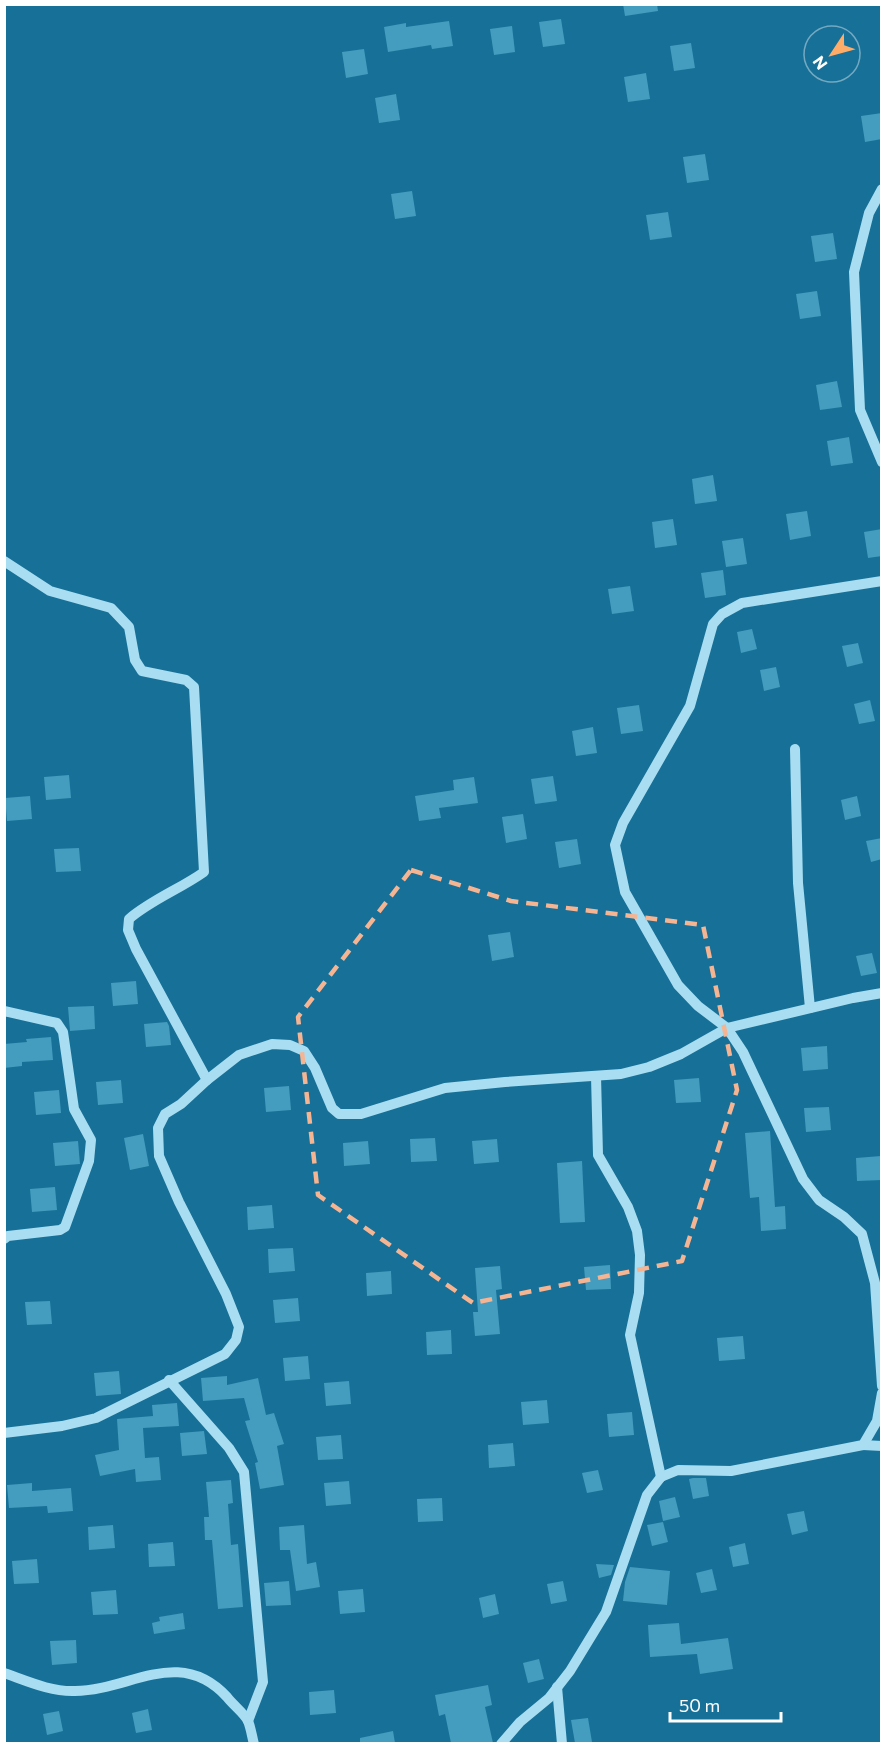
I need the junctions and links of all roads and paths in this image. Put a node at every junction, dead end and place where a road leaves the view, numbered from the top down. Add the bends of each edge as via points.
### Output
1 (882, 189) edge
2 (882, 462) edge
3 (4, 561) edge
4 (882, 581) edge
5 (795, 749) dead end
6 (882, 993) edge
7 (810, 1008) junction
8 (4, 1011) edge
9 (727, 1028) junction
10 (596, 1076) junction
11 (207, 1080) junction
12 (4, 1239) edge
13 (876, 1266) edge
14 (168, 1380) junction
15 (882, 1386) edge
16 (882, 1393) edge
17 (4, 1433) edge
18 (862, 1445) junction
19 (882, 1446) edge
20 (661, 1478) junction
21 (4, 1673) edge
22 (557, 1687) junction
23 (248, 1721) junction
24 (254, 1743) edge
25 (501, 1743) edge
26 (562, 1743) edge

1 - 2 street via 868,213 854,272 860,410
3 - 11 street via 50,591 111,608 129,627 138,668 186,680 194,687 204,872 137,912 129,919 129,930
4 - 9 street via 741,603 722,614 713,624 690,706 622,823 615,845 625,892 678,985
5 - 7 street via 798,883
6 - 7 street
7 - 9 street
8 - 12 street via 57,1023 63,1032 74,1108 92,1140 65,1227
9 - 10 street via 650,1068
9 - 13 street via 743,1052 803,1179 819,1200 862,1234
10 - 11 street via 445,1088 346,1115 332,1108 304,1051 290,1045 272,1044 239,1054
10 - 20 street via 598,1155 628,1207 637,1232 639,1293 630,1335
11 - 14 street via 165,1114 158,1128 159,1156 238,1327 236,1340 225,1354
13 - 15 street
14 - 17 street via 96,1418
14 - 23 street via 229,1448 244,1472 263,1682
16 - 18 street via 878,1421
18 - 19 street
18 - 20 street via 730,1471 678,1470
20 - 22 street via 647,1495 606,1612
21 - 23 street via 75,1691 177,1672 218,1688
22 - 25 street
22 - 26 street
23 - 24 street

